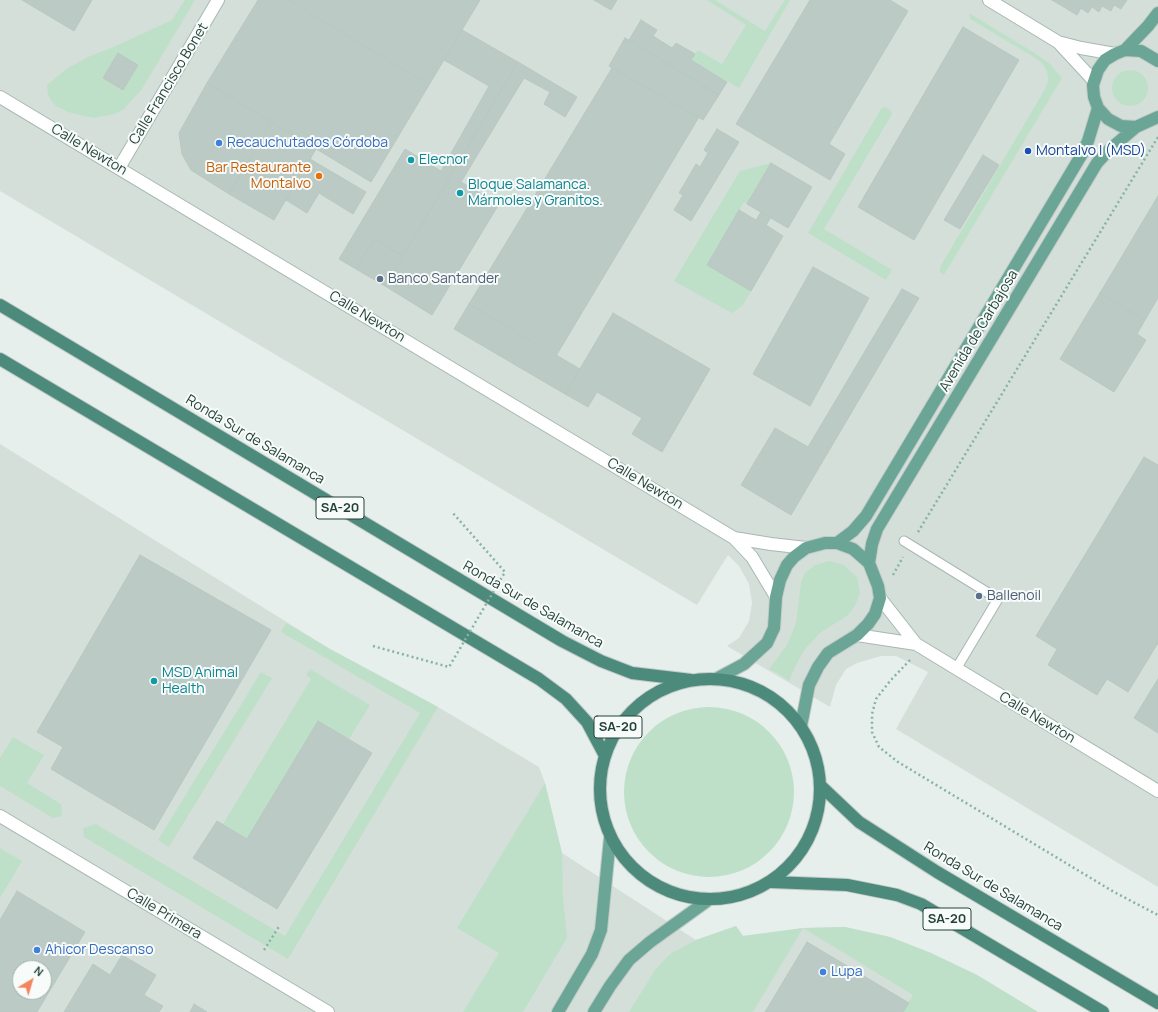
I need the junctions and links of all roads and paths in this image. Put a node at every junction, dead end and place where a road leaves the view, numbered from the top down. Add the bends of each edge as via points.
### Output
1 (218, 0) edge
2 (989, 0) edge
3 (1158, 13) edge
4 (1058, 42) junction
5 (1120, 52) junction
6 (1158, 61) edge
7 (1094, 81) junction
8 (0, 97) edge
9 (1098, 108) junction
10 (1158, 117) edge
11 (1136, 127) junction
12 (1158, 137) edge
13 (120, 168) junction
14 (0, 305) edge
15 (0, 359) edge
16 (452, 512) dead end
17 (734, 538) junction
18 (836, 543) junction
19 (907, 543) junction
20 (806, 548) junction
21 (869, 563) junction
22 (892, 576) dead end
23 (776, 597) junction
24 (880, 598) junction
25 (857, 635) junction
26 (918, 645) junction
27 (373, 646) dead end
28 (956, 669) junction
29 (718, 678) junction
30 (691, 680) junction
31 (801, 726) junction
32 (604, 754) junction
33 (821, 786) junction
34 (1158, 791) edge
35 (0, 816) edge
36 (610, 838) junction
37 (771, 882) junction
38 (707, 901) junction
39 (1158, 916) edge
40 (280, 925) dead end
41 (264, 950) dead end
42 (1158, 1003) edge
43 (328, 1012) edge
44 (558, 1012) edge
45 (594, 1012) edge
46 (1103, 1012) edge

1 - 13 street, Calle Francisco Bonet
2 - 4 street
3 - 5 main road
4 - 5 street via 1081,48
4 - 7 street
5 - 6 main road via 1142,51
5 - 7 main road via 1105,60
7 - 9 main road via 1094,97
8 - 13 street, Calle Newton
9 - 11 main road via 1108,119 1121,126
9 - 18 main road, Avenida de Carbajosa via 1082,154 883,488 853,531
10 - 11 main road, Avenida de Carbajosa
11 - 21 main road, Avenida de Carbajosa via 1097,163 877,529
12 - 19 path
13 - 17 street, Calle Newton
14 - 30 highway, Ronda Sur de Salamanca / SA-20 via 562,641 632,673
15 - 32 highway, SA-20 via 539,679 566,699 587,722
16 - 27 path, bridge via 505,572 449,667
17 - 20 street, Calle Newton
17 - 23 street, Calle Newton via 752,557
18 - 20 main road, Avenida de Carbajosa
18 - 21 main road, Avenida de Carbajosa via 853,549
19 - 22 path
19 - 28 lane via 998,599
20 - 23 main road, Avenida de Carbajosa via 787,565
21 - 24 main road, Avenida de Carbajosa
23 - 29 main road, Avenida de Carbajosa via 774,628 767,643 744,664
24 - 25 main road via 875,614
24 - 26 street, Calle Newton
25 - 26 street, Calle Newton
25 - 31 main road via 828,653 818,667 809,685
26 - 28 street, Calle Newton
26 - 39 path via 911,659 876,699 872,714 872,732 880,747 898,762
28 - 34 street, Calle Newton
29 - 30 highway, Ronda Sur de Salamanca / SA-20
29 - 31 highway, Ronda Sur de Salamanca / SA-20 via 742,683 765,693 785,708
30 - 32 highway, Ronda Sur de Salamanca / SA-20 via 648,697 623,719
31 - 33 highway, Ronda Sur de Salamanca / SA-20 via 815,754
32 - 36 highway, Ronda Sur de Salamanca / SA-20 via 598,783 600,811
33 - 37 highway, Ronda Sur de Salamanca / SA-20 via 816,823 799,856
33 - 42 highway, Ronda Sur de Salamanca / SA-20 via 865,826
35 - 43 street, Calle Primera
36 - 38 highway, Ronda Sur de Salamanca / SA-20 via 634,870 668,892
36 - 44 main road via 601,930 592,954
37 - 38 highway, Ronda Sur de Salamanca / SA-20 via 741,897
37 - 46 highway, Ronda Sur de Salamanca / SA-20 via 847,885 909,899
38 - 45 main road via 629,960
40 - 41 path

